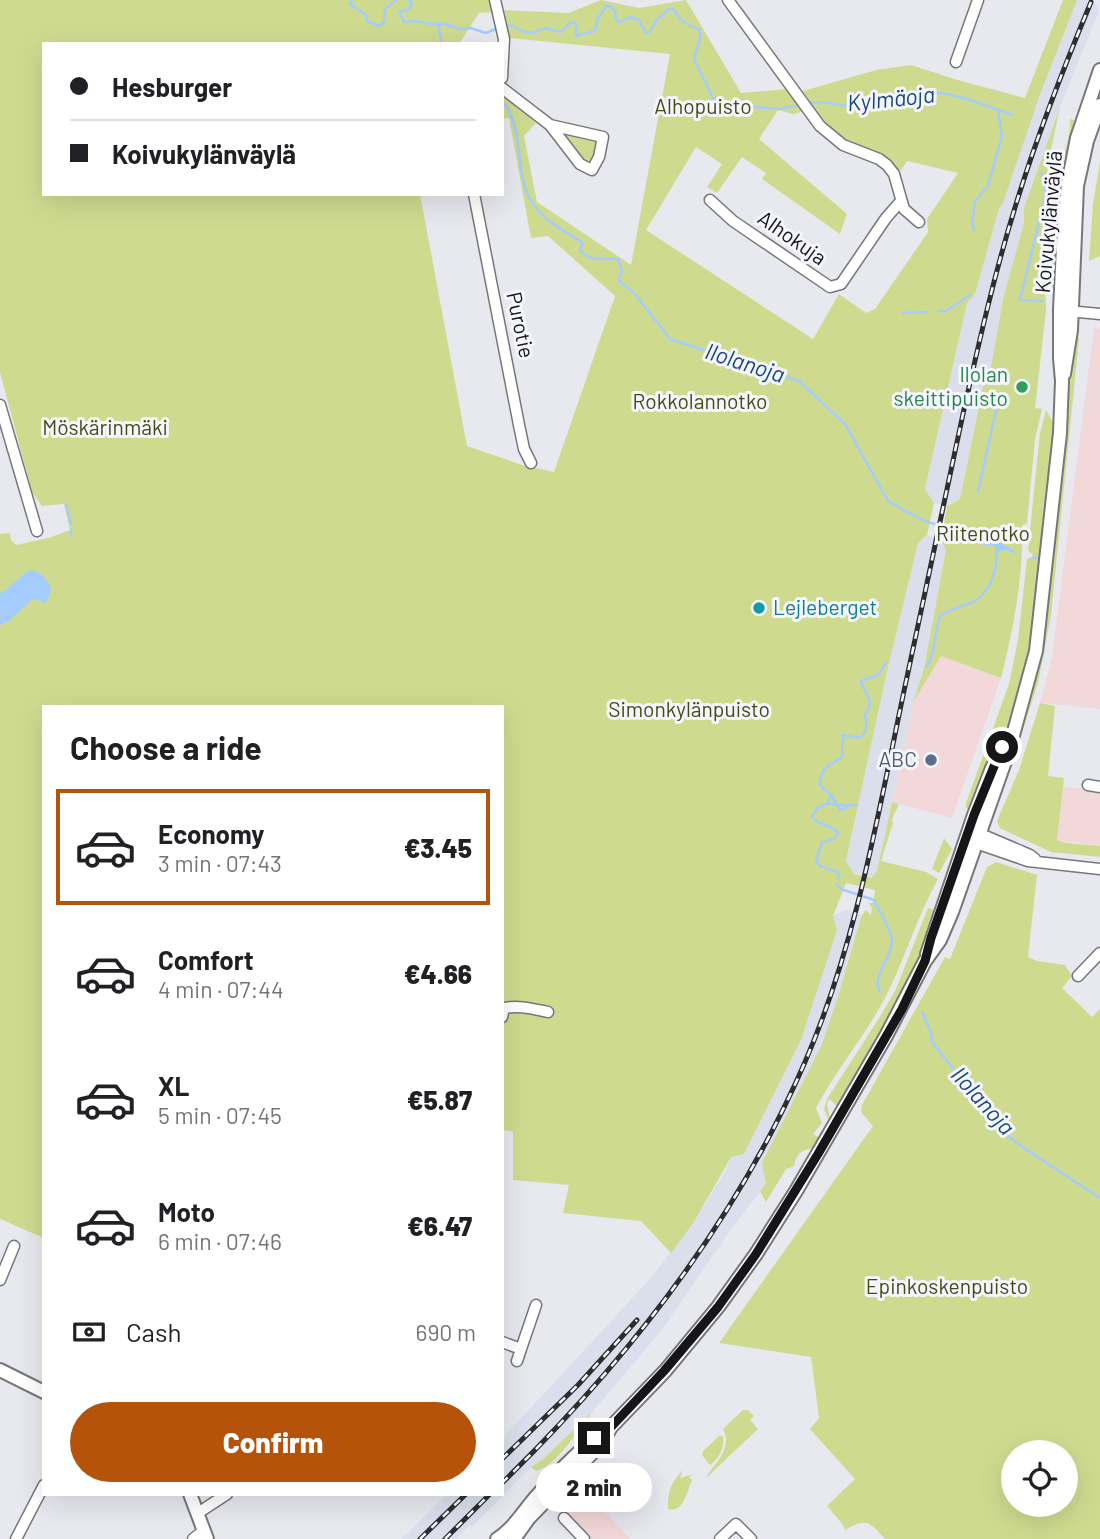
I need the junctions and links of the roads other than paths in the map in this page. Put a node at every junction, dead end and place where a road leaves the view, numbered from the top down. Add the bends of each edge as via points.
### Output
1 (495, 0) edge
2 (728, 0) edge
3 (978, 0) edge
4 (504, 42) edge
5 (956, 62) dead end
6 (1100, 70) edge
7 (504, 90) edge
8 (1100, 104) edge
9 (550, 125) junction
10 (474, 196) edge
11 (710, 200) dead end
12 (900, 202) junction
13 (919, 222) dead end
14 (1066, 311) junction
15 (1100, 314) edge
16 (0, 405) edge
17 (531, 463) dead end
18 (37, 531) dead end
19 (1088, 785) dead end
20 (1100, 787) edge
21 (973, 836) junction
22 (1100, 869) edge
23 (1100, 953) edge
24 (1078, 976) dead end
25 (504, 1008) edge
26 (548, 1012) dead end
27 (14, 1246) dead end
28 (0, 1280) edge
29 (536, 1306) dead end
30 (504, 1343) edge
31 (521, 1349) junction
32 (517, 1361) dead end
33 (0, 1370) edge
34 (42, 1391) edge
35 (611, 1427) junction
36 (42, 1489) edge
37 (191, 1496) edge
38 (224, 1496) edge
39 (198, 1513) junction
40 (564, 1518) dead end
41 (201, 1536) edge
42 (16, 1539) edge
43 (485, 1539) edge
44 (497, 1539) edge
45 (514, 1539) edge
46 (584, 1539) edge
47 (720, 1539) edge
48 (751, 1539) edge

1 - 4 street
2 - 12 street via 820,126 843,145 887,165 894,174
3 - 5 street
6 - 14 main road, Koivukylänväylä via 1077,138 1068,184
7 - 9 street
8 - 14 main road, Koivukylänväylä via 1077,186
9 - 9 street via 580,164 592,170 603,136
10 - 17 street, Purotie via 524,449
11 - 12 street, Alhokuja via 733,221 830,287 841,285
12 - 13 street
14 - 15 street
14 - 21 main road, Koivukylänväylä via 1040,632 1016,722 992,768
16 - 18 street
19 - 20 street
21 - 22 street via 1030,855 1038,862
21 - 35 main road, Koivukylänväylä via 925,961 803,1179 718,1307
23 - 24 street
25 - 26 street
27 - 28 street
29 - 31 street
30 - 31 street
31 - 32 street
33 - 34 main road
35 - 44 main road, Koivukylänväylä via 594,1438
35 - 45 main road, Koivukylänväylä
36 - 42 street
37 - 39 main road
38 - 39 street
39 - 41 main road
40 - 46 street
43 - 44 main road, Koivukylänväylä
47 - 48 street via 736,1524

